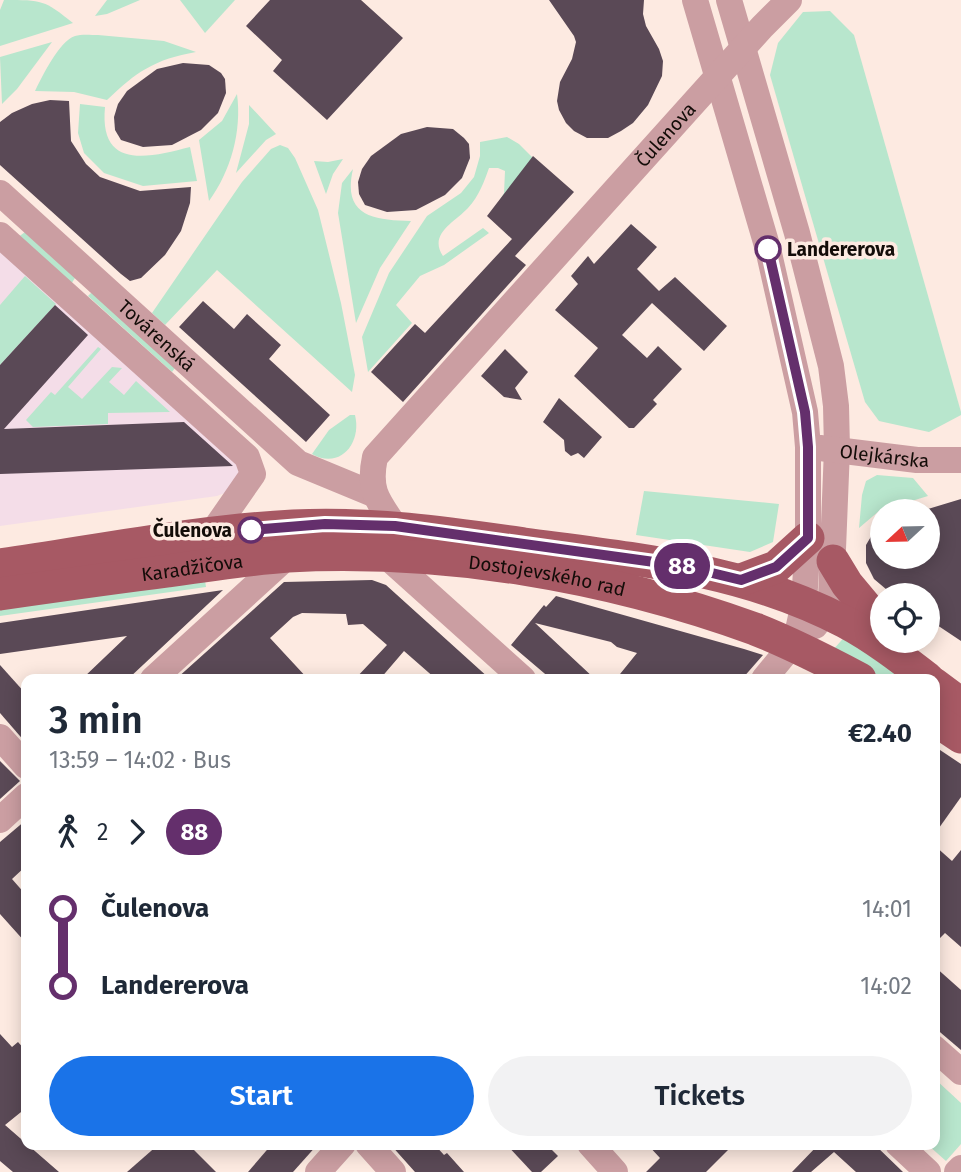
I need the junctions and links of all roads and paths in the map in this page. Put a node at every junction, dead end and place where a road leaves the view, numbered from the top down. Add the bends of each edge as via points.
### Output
1 (695, 0) edge
2 (729, 0) edge
3 (779, 1) edge
4 (744, 50) junction
5 (718, 78) junction
6 (0, 193) edge
7 (0, 234) edge
8 (808, 447) junction
9 (837, 449) junction
10 (376, 457) junction
11 (961, 460) edge
12 (319, 472) junction
13 (373, 494) junction
14 (358, 524) joint
15 (212, 533) junction
16 (808, 538) junction
17 (390, 541) junction
18 (288, 556) junction
19 (833, 561) junction
20 (0, 565) edge
21 (741, 580) junction
22 (0, 594) edge
23 (815, 608) junction
24 (870, 615) edge
25 (870, 632) edge
26 (792, 645) junction
27 (902, 653) edge
28 (158, 674) edge
29 (518, 674) edge
30 (768, 674) edge
31 (850, 674) edge
32 (923, 674) edge
33 (940, 688) edge
34 (961, 704) edge
35 (940, 723) edge
36 (0, 737) edge
37 (961, 737) edge
38 (21, 760) edge
39 (21, 801) edge
40 (0, 820) edge
41 (940, 1053) edge
42 (961, 1072) edge
43 (338, 1150) edge
44 (373, 1150) edge
45 (595, 1150) edge
46 (904, 1150) edge
47 (961, 1168) edge
48 (318, 1172) edge
49 (393, 1172) edge
50 (615, 1172) edge
51 (928, 1172) edge
52 (957, 1172) edge

1 - 5 street
2 - 4 street
3 - 4 street, Čulenova
4 - 5 street, Čulenova
4 - 9 street via 831,366
5 - 8 street via 768,249 805,412
5 - 10 street, Čulenova
6 - 12 street, Továrenská via 298,463
7 - 15 street, Továrenská via 247,457 253,474
8 - 9 street, Olejkárska
8 - 16 street
9 - 11 street, Olejkárska via 928,461
9 - 19 street
10 - 12 street
10 - 13 street
12 - 13 street, Továrenská
13 - 17 street
14 - 15 main road, Karadžičova
14 - 17 main road, Dostojevského rad
15 - 20 main road, Karadžičova
16 - 21 main road via 776,567
16 - 23 street
17 - 18 main road, Karadžičova
17 - 21 main road, Dostojevského rad via 683,566
17 - 26 main road, Dostojevského rad via 436,558 614,586
17 - 29 street
18 - 22 main road, Karadžičova
18 - 28 street
19 - 23 street via 831,599
19 - 24 main road
21 - 23 main road, Dostojevského rad
23 - 25 main road, Dostojevského rad
23 - 26 street via 816,625
26 - 30 street
26 - 31 main road, Dostojevského rad
27 - 32 main road, Dostojevského rad
33 - 34 main road
35 - 37 main road
36 - 38 street
39 - 40 street
41 - 42 street
43 - 48 street
44 - 49 street
45 - 50 street
46 - 51 street
47 - 52 street

